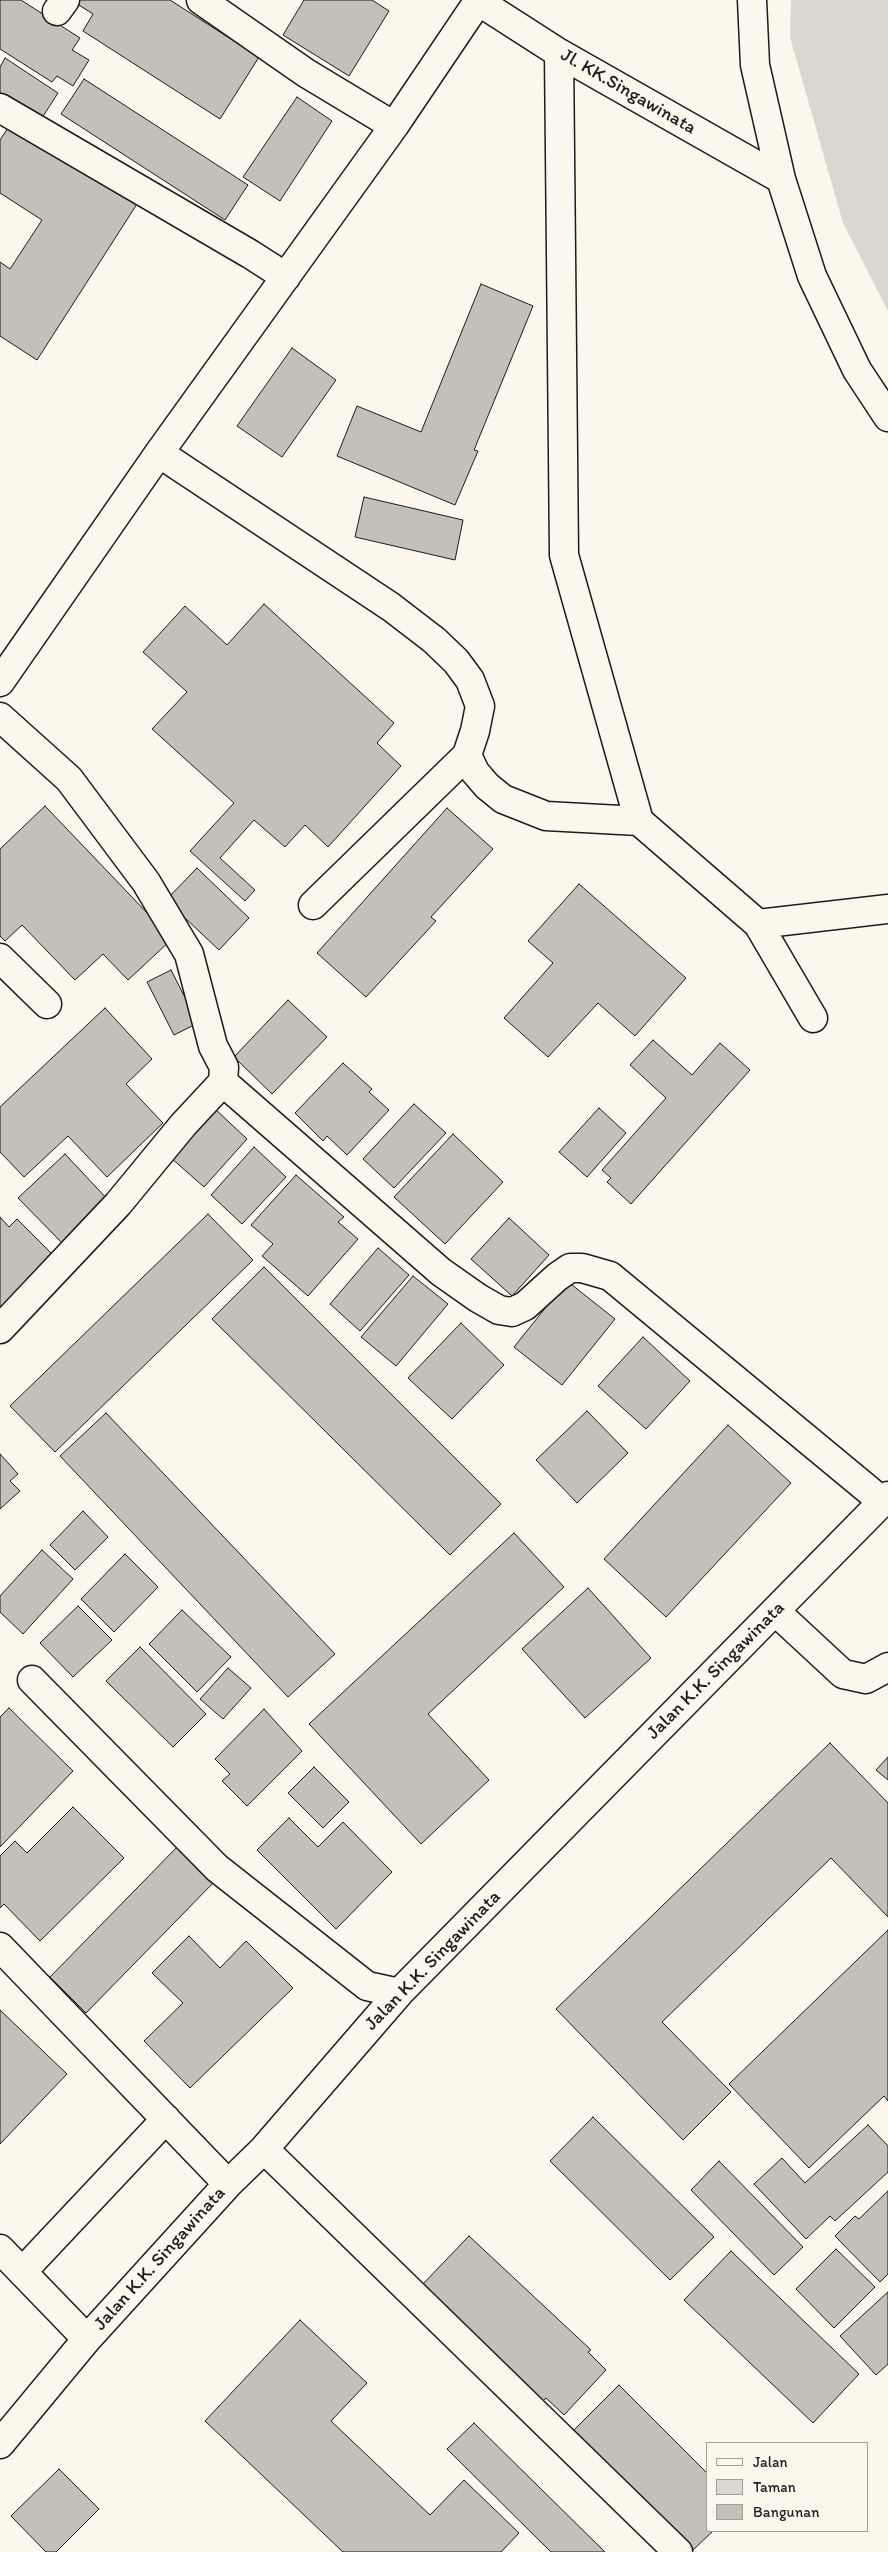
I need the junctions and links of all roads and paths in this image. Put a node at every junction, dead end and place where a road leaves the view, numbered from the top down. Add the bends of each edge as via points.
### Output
1 (201, 0) edge
2 (752, 0) edge
3 (478, 1) edge
4 (559, 53) junction
5 (0, 108) edge
6 (394, 126) junction
7 (781, 179) junction
8 (286, 277) junction
9 (888, 417) edge
10 (159, 454) junction
11 (0, 682) edge
12 (0, 717) edge
13 (466, 755) junction
14 (639, 821) junction
15 (313, 906) dead end
16 (888, 909) edge
17 (758, 924) junction
18 (0, 958) edge
19 (47, 1004) dead end
20 (813, 1018) dead end
21 (223, 1082) junction
22 (0, 1329) edge
23 (885, 1499) edge
24 (775, 1611) junction
25 (888, 1667) edge
26 (32, 1680) dead end
27 (0, 1947) edge
28 (399, 1993) junction
29 (166, 2119) junction
30 (264, 2150) junction
31 (228, 2184) junction
32 (0, 2249) edge
33 (22, 2272) junction
34 (87, 2339) junction
35 (0, 2444) edge
36 (678, 2552) edge

1 - 6 street via 306,73
2 - 7 street via 755,65
3 - 4 street, Jl. KK.Singawinata
3 - 6 street
4 - 7 street, Jl. KK.Singawinata
4 - 14 street via 564,554
5 - 8 street
6 - 8 street
7 - 9 street via 812,276 857,370
8 - 10 street
10 - 11 street
10 - 13 street via 391,607 456,661 470,680 480,706
12 - 21 street via 69,779 146,882 189,954 213,1046 224,1067
13 - 14 street via 475,772 503,799 546,816
13 - 15 street
14 - 17 street
16 - 17 street
17 - 20 street
18 - 19 street
21 - 22 street via 118,1204
21 - 23 street via 441,1272 478,1298 499,1310 512,1312 526,1306 570,1268 610,1276
23 - 24 street, Jalan K.K. Singawinata
24 - 25 street via 843,1674 866,1679
24 - 28 street, Jalan K.K. Singawinata
26 - 28 street via 217,1868 368,1986
27 - 29 street
28 - 30 street, Jalan K.K. Singawinata
29 - 31 street
29 - 33 street
30 - 31 street, Jalan K.K. Singawinata
30 - 36 street
31 - 34 street, Jalan K.K. Singawinata
32 - 33 street
33 - 34 street
34 - 35 street, Jalan K.K. Singawinata

